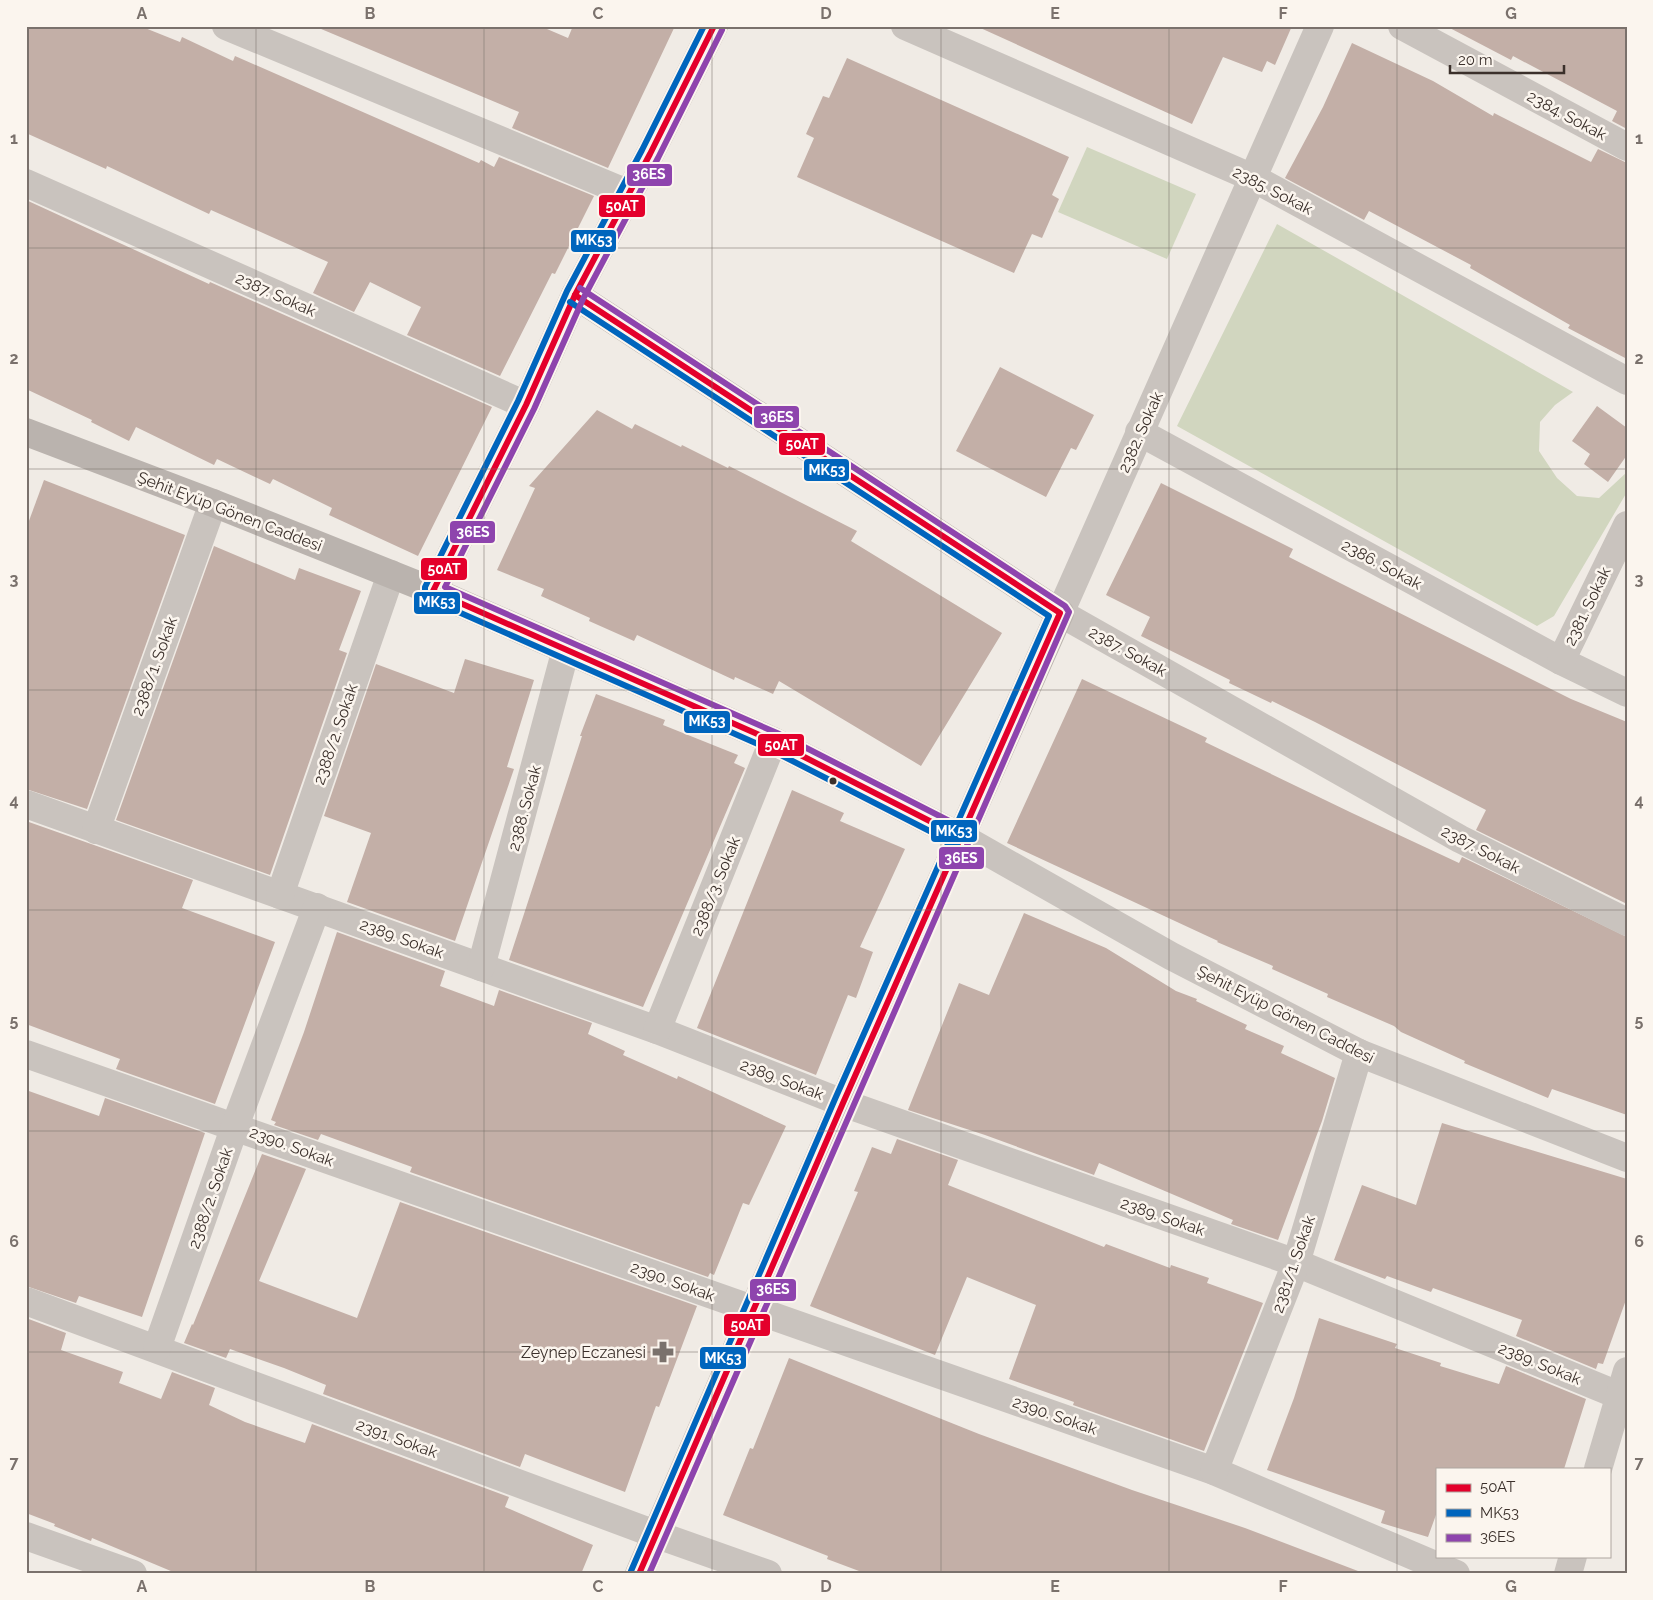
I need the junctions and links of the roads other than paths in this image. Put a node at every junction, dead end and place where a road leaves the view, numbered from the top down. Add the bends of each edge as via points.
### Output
1 (226, 26) edge
2 (714, 26) edge
3 (905, 26) edge
4 (1320, 26) edge
5 (1402, 26) edge
6 (1627, 146) edge
7 (1253, 178) junction
8 (26, 183) edge
9 (627, 193) junction
10 (575, 295) junction
11 (1627, 381) edge
12 (526, 405) junction
13 (26, 432) edge
14 (1139, 432) junction
15 (213, 503) junction
16 (1627, 525) edge
17 (391, 574) junction
18 (434, 592) junction
19 (1060, 613) junction
20 (566, 650) junction
21 (1561, 661) junction
22 (1627, 692) edge
23 (773, 741) junction
24 (26, 804) edge
25 (96, 830) junction
26 (961, 837) junction
27 (280, 895) junction
28 (317, 907) junction
29 (1627, 922) edge
30 (481, 967) junction
31 (657, 1030) junction
32 (26, 1054) edge
33 (1359, 1054) junction
34 (843, 1103) junction
35 (235, 1126) junction
36 (1627, 1158) edge
37 (1296, 1263) junction
38 (26, 1301) edge
39 (754, 1310) junction
40 (157, 1348) junction
41 (1622, 1383) edge
42 (1598, 1468) edge
43 (1214, 1471) junction
44 (655, 1534) junction
45 (26, 1536) edge
46 (1572, 1558) edge
47 (133, 1574) edge
48 (639, 1574) edge
49 (768, 1574) edge
50 (1456, 1574) edge
51 (1568, 1574) edge

1 - 9 street
2 - 9 main road
3 - 7 street, 2385. Sokak
4 - 7 street, 2382. Sokak
5 - 6 street, 2384. Sokak
7 - 11 street, 2385. Sokak
7 - 14 street, 2382. Sokak
8 - 12 street, 2387. Sokak
9 - 10 main road
10 - 12 main road
10 - 19 main road, 2387. Sokak
12 - 18 main road
13 - 15 main road, Şehit Eyüp Gönen Caddesi
14 - 19 street, 2382. Sokak
14 - 21 street, 2386. Sokak
15 - 17 main road, Şehit Eyüp Gönen Caddesi
15 - 25 street, 2388/1. Sokak
16 - 21 street, 2381. Sokak
17 - 18 main road, Şehit Eyüp Gönen Caddesi
17 - 27 street, 2388/2. Sokak
18 - 20 main road, Şehit Eyüp Gönen Caddesi
19 - 26 main road, 2382. Sokak
19 - 29 street, 2387. Sokak via 1460,839
20 - 23 main road, Şehit Eyüp Gönen Caddesi
20 - 30 street, 2388. Sokak
21 - 22 street, 2386. Sokak
23 - 26 main road, Şehit Eyüp Gönen Caddesi
23 - 31 street, 2388/3. Sokak
24 - 25 street, 2389. Sokak
25 - 27 street, 2389. Sokak
26 - 33 street, Şehit Eyüp Gönen Caddesi via 1171,956
26 - 34 main road, 2382. Sokak
27 - 28 street, 2389. Sokak
28 - 30 street, 2389. Sokak
28 - 35 street, 2388/2. Sokak
30 - 31 street, 2389. Sokak
31 - 34 street, 2389. Sokak
32 - 35 street, 2390. Sokak
33 - 36 street, Şehit Eyüp Gönen Caddesi
33 - 37 street, 2381/1. Sokak
34 - 37 street, 2389. Sokak
34 - 39 main road, 2382. Sokak
35 - 39 street, 2390. Sokak
35 - 40 street, 2388/2. Sokak
37 - 41 street, 2389. Sokak
37 - 43 street, 2381/1. Sokak
38 - 40 street, 2391. Sokak
39 - 43 street, 2390. Sokak
39 - 44 main road, 2382. Sokak
40 - 44 street, 2391. Sokak
41 - 42 street
43 - 50 street, 2390. Sokak
44 - 48 main road, 2382. Sokak
44 - 49 street, 2391. Sokak
45 - 47 street
46 - 51 street

